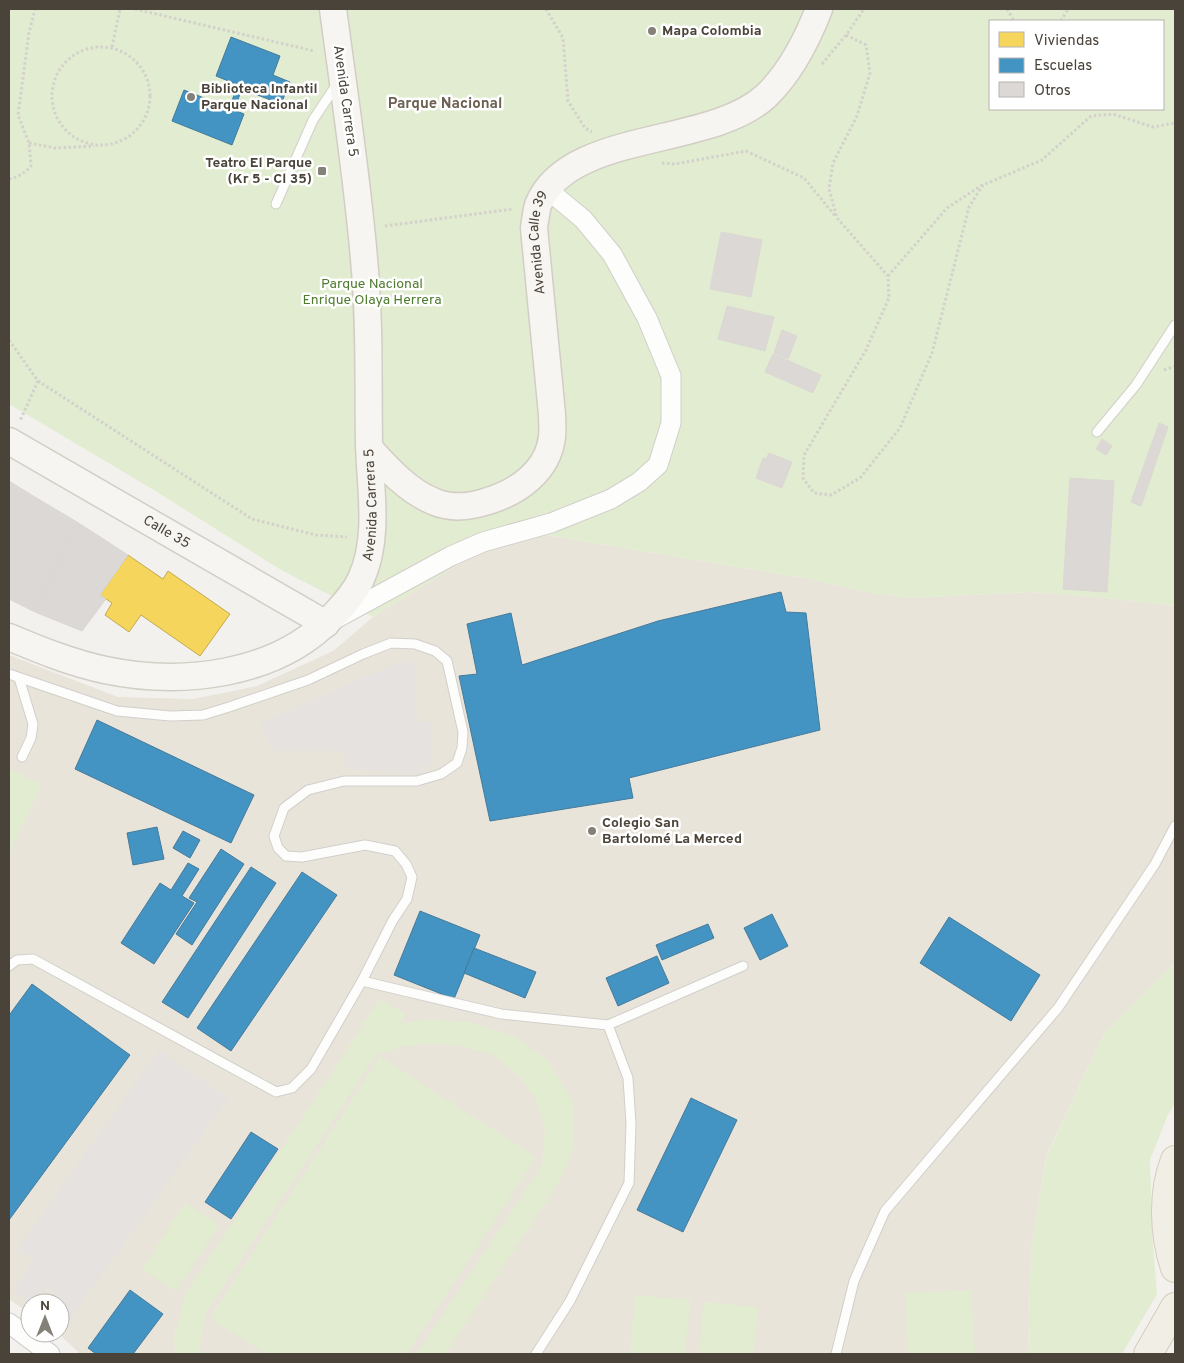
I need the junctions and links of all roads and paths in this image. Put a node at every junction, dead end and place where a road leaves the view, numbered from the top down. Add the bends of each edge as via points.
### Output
1 (35, 9) edge
2 (120, 9) edge
3 (135, 9) edge
4 (332, 9) edge
5 (546, 9) edge
6 (819, 9) edge
7 (1007, 9) edge
8 (1068, 9) edge
9 (1013, 20) edge
10 (1062, 20) edge
11 (846, 35) dead end
12 (112, 47) junction
13 (340, 67) junction
14 (1175, 123) edge
15 (29, 143) junction
16 (97, 146) junction
17 (617, 148) junction
18 (659, 163) dead end
19 (9, 179) edge
20 (983, 185) junction
21 (543, 198) junction
22 (276, 204) dead end
23 (837, 218) junction
24 (361, 229) junction
25 (888, 276) junction
26 (1175, 325) edge
27 (9, 340) edge
28 (38, 381) junction
29 (1098, 432) dead end
30 (10, 442) edge
31 (370, 449) junction
32 (371, 538) junction
33 (326, 624) junction
34 (9, 637) edge
35 (9, 674) edge
36 (19, 678) junction
37 (22, 757) dead end
38 (1175, 826) edge
39 (9, 966) edge
40 (743, 966) dead end
41 (362, 981) junction
42 (608, 1025) junction
43 (1175, 1160) edge
44 (1175, 1267) edge
45 (1175, 1307) edge
46 (9, 1323) edge
47 (50, 1354) edge
48 (536, 1354) edge
49 (836, 1354) edge
50 (1148, 1354) edge

1 - 15 path via 18,115
2 - 12 path
3 - 13 path
4 - 13 street, Avenida Carrera 5
5 - 17 path via 562,38 568,101 586,128
6 - 17 street, Avenida Calle 39 via 788,69 765,96 740,113 694,130
7 - 9 path
8 - 10 path
11 - 23 path via 866,45 870,73 857,116 833,163 829,190
12 - 16 path via 139,64 147,78 148,110 129,136
12 - 16 path via 80,51 67,61 53,88 53,104 58,119 68,132
13 - 22 lane via 312,120
13 - 24 street, Avenida Carrera 5
14 - 20 path via 1153,127 1113,114 1092,116 1042,160
15 - 16 path via 55,148
15 - 19 path via 31,166
17 - 21 street, Avenida Calle 39 via 584,161 556,179
18 - 23 path via 675,164 746,151 804,178
20 - 25 path via 946,208
20 - 25 path via 970,207 932,353 900,428 860,478 831,495 814,493 803,478 804,455 866,350 889,298
21 - 24 path
21 - 31 street, Avenida Calle 39 via 534,228 552,438 538,468 526,482 504,496 454,507 434,502 410,488
21 - 33 street via 583,219 612,254 647,318 671,376 671,423 658,465 639,482 611,499 451,556
23 - 25 path
24 - 31 street, Avenida Carrera 5 via 365,262
26 - 29 lane via 1136,385
27 - 28 path
28 - 30 path
28 - 32 path via 252,519 316,536
30 - 33 street, Calle 35
31 - 32 street, Avenida Carrera 5
32 - 33 street, Avenida Carrera 5 via 361,578 348,601
33 - 34 street, Avenida Carrera 5 via 309,638 256,665 189,676 107,670
35 - 36 lane
36 - 37 lane via 33,724 31,738
36 - 41 lane via 117,711 170,716 203,715 308,680 391,643 415,644 435,651 447,661 463,732 457,763 440,774 417,781 344,781 308,790 284,808 274,836 278,848 286,856 302,857 365,845 395,851 406,864 412,877 407,899
38 - 49 lane via 1154,864 1058,1008 885,1211 854,1282
39 - 41 lane via 18,960 33,959 276,1092 292,1088 311,1069
40 - 42 lane
41 - 42 lane via 501,1014
42 - 48 lane via 628,1078 631,1124 629,1183 570,1301
43 - 44 main road via 1167,1207 1167,1235
45 - 50 main road
46 - 47 street

